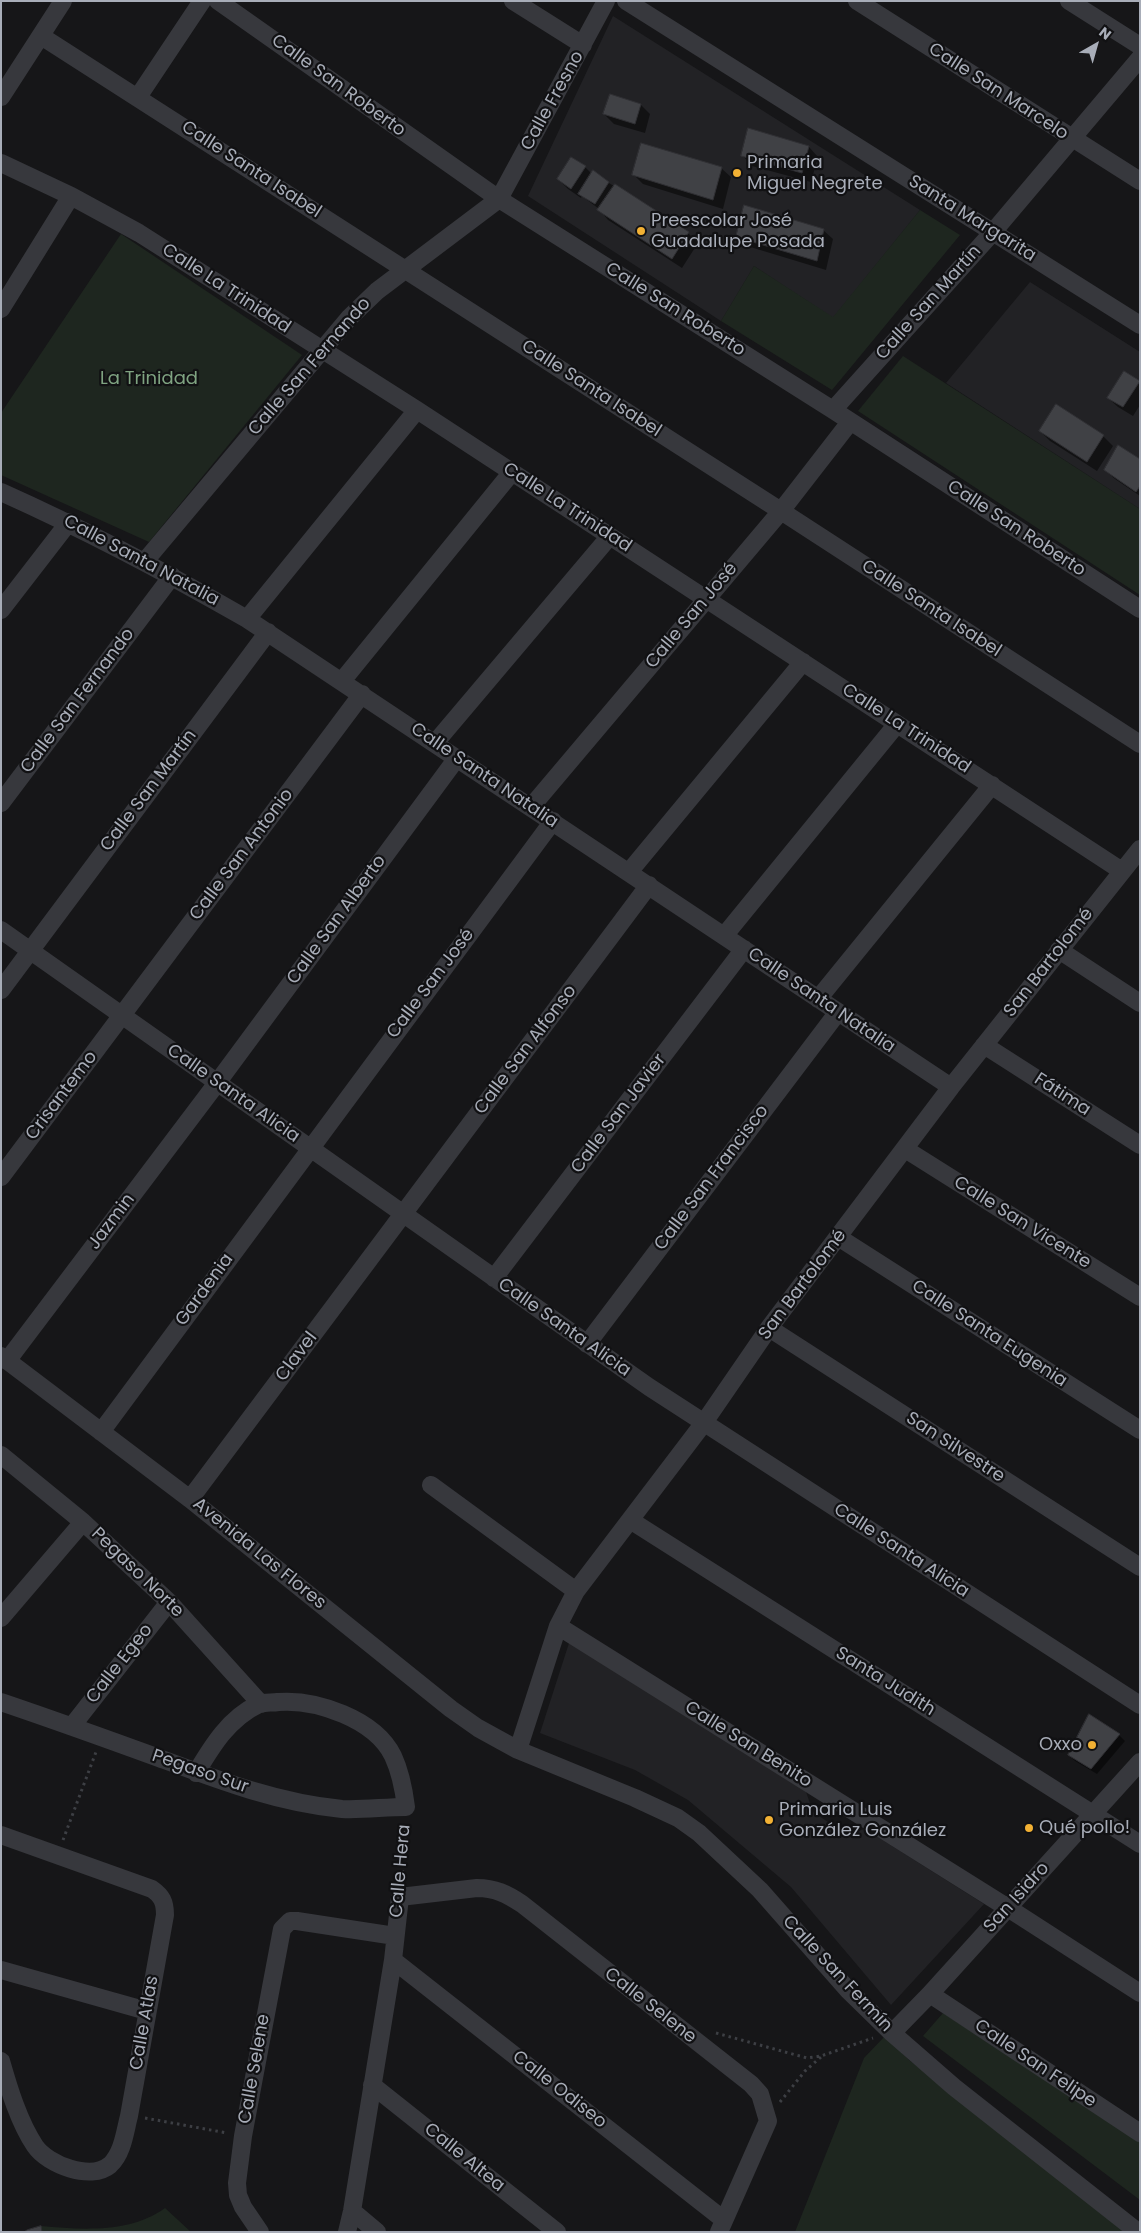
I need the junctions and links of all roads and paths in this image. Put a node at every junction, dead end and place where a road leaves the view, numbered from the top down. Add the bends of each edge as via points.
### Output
1 (63, 1) edge
2 (202, 1) edge
3 (218, 1) edge
4 (513, 1) edge
5 (606, 1) edge
6 (626, 1) edge
7 (858, 1) edge
8 (1069, 1) edge
9 (41, 36) junction
10 (583, 46) junction
11 (1140, 46) edge
12 (1140, 58) edge
13 (1, 97) edge
14 (138, 97) junction
15 (1072, 139) junction
16 (1, 163) edge
17 (1140, 181) edge
18 (71, 196) junction
19 (499, 199) junction
20 (993, 232) junction
21 (405, 269) junction
22 (1, 309) edge
23 (1140, 325) edge
24 (322, 350) junction
25 (417, 410) junction
26 (833, 410) junction
27 (850, 422) junction
28 (512, 472) junction
29 (1, 492) edge
30 (781, 511) junction
31 (70, 522) junction
32 (610, 536) junction
33 (145, 561) junction
34 (172, 576) junction
35 (706, 599) junction
36 (1140, 609) edge
37 (1, 610) edge
38 (247, 619) junction
39 (268, 632) junction
40 (803, 662) junction
41 (342, 681) junction
42 (362, 694) junction
43 (897, 724) junction
44 (435, 743) junction
45 (1140, 744) edge
46 (457, 758) junction
47 (992, 785) junction
48 (1, 803) edge
49 (531, 807) junction
50 (552, 821) junction
51 (1134, 859) edge
52 (629, 872) junction
53 (649, 886) junction
54 (1, 930) edge
55 (724, 936) junction
56 (744, 949) junction
57 (1059, 950) junction
58 (30, 951) junction
59 (1, 990) edge
60 (818, 998) junction
61 (1140, 1003) edge
62 (838, 1012) junction
63 (122, 1016) junction
64 (984, 1045) junction
65 (217, 1083) junction
66 (952, 1087) junction
67 (1140, 1145) edge
68 (309, 1148) junction
69 (905, 1149) junction
70 (1, 1177) edge
71 (404, 1214) junction
72 (838, 1237) junction
73 (494, 1278) junction
74 (1140, 1297) edge
75 (769, 1328) junction
76 (587, 1344) junction
77 (4, 1359) edge
78 (703, 1424) junction
79 (1140, 1430) edge
80 (101, 1432) junction
81 (1, 1455) edge
82 (430, 1485) dead end
83 (190, 1499) junction
84 (630, 1520) junction
85 (83, 1522) junction
86 (1140, 1567) edge
87 (576, 1591) junction
88 (169, 1602) junction
89 (1, 1618) edge
90 (558, 1626) junction
91 (1, 1702) edge
92 (260, 1704) junction
93 (1140, 1705) edge
94 (72, 1726) junction
95 (102, 1738) junction
96 (518, 1750) junction
97 (1140, 1762) edge
98 (196, 1773) junction
99 (406, 1807) junction
100 (1092, 1814) junction
101 (1, 1836) edge
102 (1140, 1844) edge
103 (58, 1854) junction
104 (400, 1898) junction
105 (1008, 1908) junction
106 (395, 1936) junction
107 (393, 1960) junction
108 (1, 1970) edge
109 (930, 1994) junction
110 (1140, 1994) edge
111 (147, 2011) junction
112 (711, 2032) dead end
113 (892, 2033) junction
114 (821, 2056) junction
115 (1, 2061) edge
116 (4, 2083) edge
117 (372, 2085) junction
118 (129, 2116) junction
119 (768, 2121) junction
120 (1140, 2133) edge
121 (243, 2136) junction
122 (352, 2211) junction
123 (721, 2226) edge
124 (260, 2232) edge
125 (347, 2232) edge
126 (377, 2232) edge
127 (557, 2232) edge
128 (1138, 2232) edge

1 - 9 street
2 - 14 street
3 - 19 street, Calle San Roberto
4 - 10 street
5 - 10 street, Calle Fresno
6 - 20 street, Santa Margarita
7 - 15 street, Calle San Marcelo
8 - 11 street
9 - 13 street
9 - 14 street, Calle Santa Isabel
10 - 19 street, Calle Fresno
12 - 15 street, Calle San Martín
14 - 21 street, Calle Santa Isabel
15 - 17 street, Calle San Marcelo
15 - 20 street, Calle San Martín
16 - 18 street, Calle La Trinidad
18 - 22 street
18 - 24 street, Calle La Trinidad via 139,233
19 - 21 street, Calle San Fernando
19 - 26 street, Calle San Roberto
20 - 23 street, Santa Margarita
20 - 26 street, Calle San Martín
21 - 24 street, Calle San Fernando via 356,311
21 - 30 street, Calle Santa Isabel
24 - 25 street, Calle La Trinidad
24 - 33 street, Calle San Fernando
25 - 28 street, Calle La Trinidad
25 - 38 street
26 - 27 street, Calle San Roberto
27 - 30 street, Calle San José
27 - 36 street, Calle San Roberto
28 - 32 street, Calle La Trinidad
28 - 41 street
29 - 31 street, Calle Santa Natalia
30 - 35 street, Calle San José
30 - 45 street, Calle Santa Isabel
31 - 33 street, Calle Santa Natalia
31 - 37 street
32 - 35 street, Calle La Trinidad
32 - 44 street
33 - 34 street, Calle Santa Natalia
34 - 38 street, Calle Santa Natalia
34 - 48 street, Calle San Fernando
35 - 40 street, Calle La Trinidad
35 - 49 street, Calle San José
38 - 39 street, Calle Santa Natalia
39 - 41 street, Calle Santa Natalia
39 - 58 street, Calle San Martín
40 - 43 street, Calle La Trinidad
40 - 52 street
41 - 42 street, Calle Santa Natalia
42 - 44 street, Calle Santa Natalia
42 - 63 street, Calle San Antonio
43 - 47 street, Calle La Trinidad
43 - 55 street
44 - 46 street, Calle Santa Natalia
46 - 49 street, Calle Santa Natalia
46 - 65 street, Calle San Alberto
47 - 51 street, Calle La Trinidad
47 - 60 street
49 - 50 street, Calle Santa Natalia
50 - 52 street, Calle Santa Natalia
50 - 68 street, Calle San José
51 - 57 street, San Bartolomé
52 - 53 street, Calle Santa Natalia
53 - 55 street, Calle Santa Natalia
53 - 71 street, Calle San Alfonso
54 - 58 street, Calle Santa Alicia
55 - 56 street, Calle Santa Natalia
56 - 60 street, Calle Santa Natalia
56 - 73 street, Calle San Javier
57 - 61 street
57 - 64 street, San Bartolomé
58 - 59 street, Calle San Martín
58 - 63 street, Calle Santa Alicia
60 - 62 street, Calle Santa Natalia
62 - 66 street, Calle Santa Natalia
62 - 76 street, Calle San Francisco
63 - 65 street, Calle Santa Alicia
63 - 70 street, Crisantemo
64 - 66 street, San Bartolomé
64 - 67 street, Fátima
65 - 68 street, Calle Santa Alicia
65 - 77 street, Jazmin
66 - 69 street, San Bartolomé
68 - 71 street, Calle Santa Alicia
68 - 80 street, Gardenia
69 - 72 street, San Bartolomé
69 - 74 street, Calle San Vicente
71 - 73 street, Calle Santa Alicia
71 - 83 street, Clavel
72 - 75 street, San Bartolomé
72 - 79 street, Calle Santa Eugenia
73 - 76 street, Calle Santa Alicia
75 - 78 street, San Bartolomé
75 - 86 street, San Silvestre
76 - 78 street, Calle Santa Alicia
77 - 80 street, Avenida Las Flores
78 - 84 street, San Bartolomé
78 - 93 street, Calle Santa Alicia
80 - 83 street, Avenida Las Flores
81 - 85 street, Pegaso Norte
82 - 87 street
83 - 96 street, Avenida Las Flores via 451,1709
84 - 87 street, San Bartolomé
84 - 100 street, Santa Judith
85 - 88 street, Pegaso Norte
85 - 89 street
87 - 90 street, San Bartolomé
88 - 92 street, Pegaso Norte
88 - 94 street, Calle Egeo
90 - 96 street, San Bartolomé
90 - 105 street, Calle San Benito
91 - 94 street, Pegaso Sur
92 - 98 street, Calle Hera via 237,1718 224,1731
92 - 99 street, Calle Hera via 288,1701 315,1704 338,1711 361,1724 392,1755
94 - 95 street, Pegaso Sur
95 - 98 street, Pegaso Sur
95 - 103 path
96 - 113 street, Calle San Fermín via 635,1798 678,1818 698,1833 760,1890 848,1990
97 - 100 street, San Isidro
98 - 99 street, Pegaso Sur via 279,1797 342,1809
99 - 104 path, Calle Hera via 406,1849
100 - 102 street, Santa Judith
100 - 105 street, San Isidro
101 - 103 street, Calle Atlas
103 - 111 street, Calle Atlas via 152,1889 164,1901 165,1914
104 - 106 street, Calle Hera
104 - 119 street, Calle Selene via 477,1888 489,1888 510,1896 750,2084 760,2094
105 - 109 street, San Isidro
105 - 110 street, Calle San Benito
106 - 107 street, Calle Hera
106 - 121 street, Calle Selene via 297,1921 285,1924 279,1937
107 - 117 street, Calle Hera
107 - 123 street, Calle Odiseo
108 - 111 street
109 - 113 street, San Isidro
109 - 120 street, Calle San Felipe
111 - 118 street, Calle Atlas
112 - 114 path via 807,2058
113 - 114 path
113 - 128 street, Calle San Fermín via 954,2087
114 - 119 path via 788,2090
115 - 116 street, Calle Atlas
116 - 118 street, Calle Atlas via 36,2147 48,2158 71,2169 95,2172 111,2164 118,2154
117 - 122 street, Calle Hera
117 - 127 street, Calle Altea
118 - 121 path
119 - 123 street
121 - 124 street, Calle Selene via 238,2195
122 - 125 street, Calle Hera
122 - 126 street

